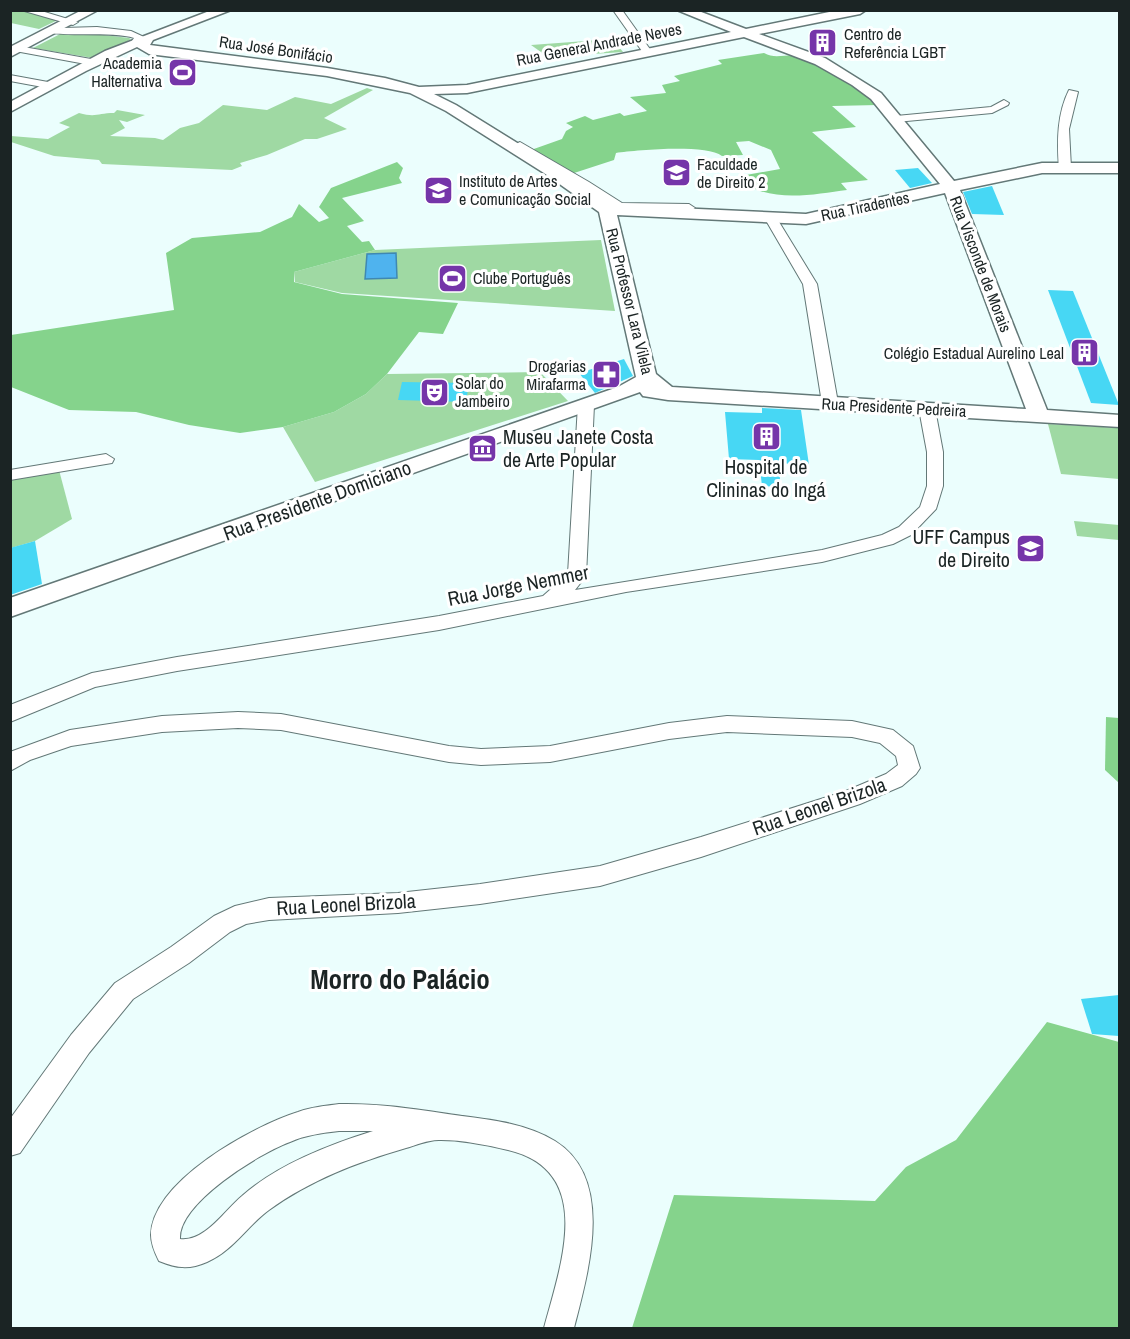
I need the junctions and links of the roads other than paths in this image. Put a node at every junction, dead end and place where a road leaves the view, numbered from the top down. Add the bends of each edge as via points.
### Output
1 (25, 10) edge
2 (92, 10) edge
3 (225, 10) edge
4 (617, 10) edge
5 (683, 10) edge
6 (860, 10) edge
7 (73, 22) junction
8 (54, 32) junction
9 (749, 33) junction
10 (143, 39) junction
11 (14, 51) edge
12 (647, 52) junction
13 (91, 62) junction
14 (10, 78) edge
15 (511, 84) dead end
16 (48, 85) junction
17 (415, 90) junction
18 (1072, 92) dead end
19 (1004, 103) dead end
20 (10, 108) edge
21 (896, 119) junction
22 (1065, 168) junction
23 (1119, 168) edge
24 (951, 188) junction
25 (689, 208) dead end
26 (607, 210) junction
27 (770, 218) junction
28 (646, 377) junction
29 (625, 392) junction
30 (668, 394) junction
31 (830, 403) junction
32 (586, 405) junction
33 (927, 409) junction
34 (1039, 416) junction
35 (1119, 421) edge
36 (106, 459) dead end
37 (10, 475) edge
38 (577, 576) junction
39 (626, 586) junction
40 (547, 602) junction
41 (10, 608) edge
42 (10, 714) edge
43 (10, 763) edge
44 (439, 1126) junction
45 (10, 1143) edge
46 (559, 1329) edge

1 - 7 street
2 - 7 street
3 - 10 street
4 - 12 street
5 - 9 street, Rua Visconde de Morais
6 - 9 street, Rua General Andrade Neves
7 - 8 street
8 - 10 street via 76,29 130,33
8 - 11 street
9 - 12 street, Rua General Andrade Neves
9 - 21 street, Rua Visconde de Morais via 839,71 876,96
10 - 13 street
10 - 17 street, Rua José Bonifácio via 143,46 149,50 327,72
11 - 13 street
12 - 17 street, Rua General Andrade Neves via 467,89
13 - 16 street
14 - 16 street
15 - 25 street via 432,94 619,207
16 - 20 street
17 - 26 street, Rua Professor Lara Vilela via 451,108
18 - 22 street via 1062,135
19 - 21 street via 992,110
21 - 24 street, Rua Visconde de Morais
22 - 23 street, Rua Tiradentes
22 - 24 street, Rua Tiradentes via 1022,171
24 - 27 street, Rua Tiradentes via 806,219
24 - 34 street, Rua Visconde de Morais
26 - 27 street, Rua Tiradentes
26 - 28 street, Rua Professor Lara Vilela
27 - 31 street via 810,284
28 - 29 street, Rua Presidente Domiciano
28 - 30 street, Rua Professor Lara Vilela
29 - 30 street, Rua Presidente Domiciano
29 - 32 street, Rua Presidente Domiciano
30 - 31 street, Rua Presidente Pedreira
31 - 33 street, Rua Presidente Pedreira
32 - 38 street
32 - 41 street, Rua Presidente Domiciano
33 - 34 street, Rua Presidente Pedreira
33 - 39 street, Rua Jorge Nemmer via 935,452 935,486 928,509 905,531 856,549
34 - 35 street, Rua Presidente Pedreira
36 - 37 street
38 - 39 street
38 - 40 street
39 - 40 street, Rua Jorge Nemmer
40 - 42 street, Rua Jorge Nemmer via 92,680
43 - 45 street, Rua Leonel Brizola via 23,754 70,738 162,724 238,720 281,722 449,754 509,757 550,754 727,723 852,729 886,736 906,752 909,768 894,780 852,798 600,876 398,903 269,909 243,914 222,924 124,991 80,1044
44 - 44 street via 346,1117 303,1124 270,1135 197,1185 167,1222 163,1240 169,1251 186,1254 201,1250 256,1202 296,1175 385,1139
44 - 46 street via 500,1134 534,1145 558,1160 570,1177 578,1205 578,1247

